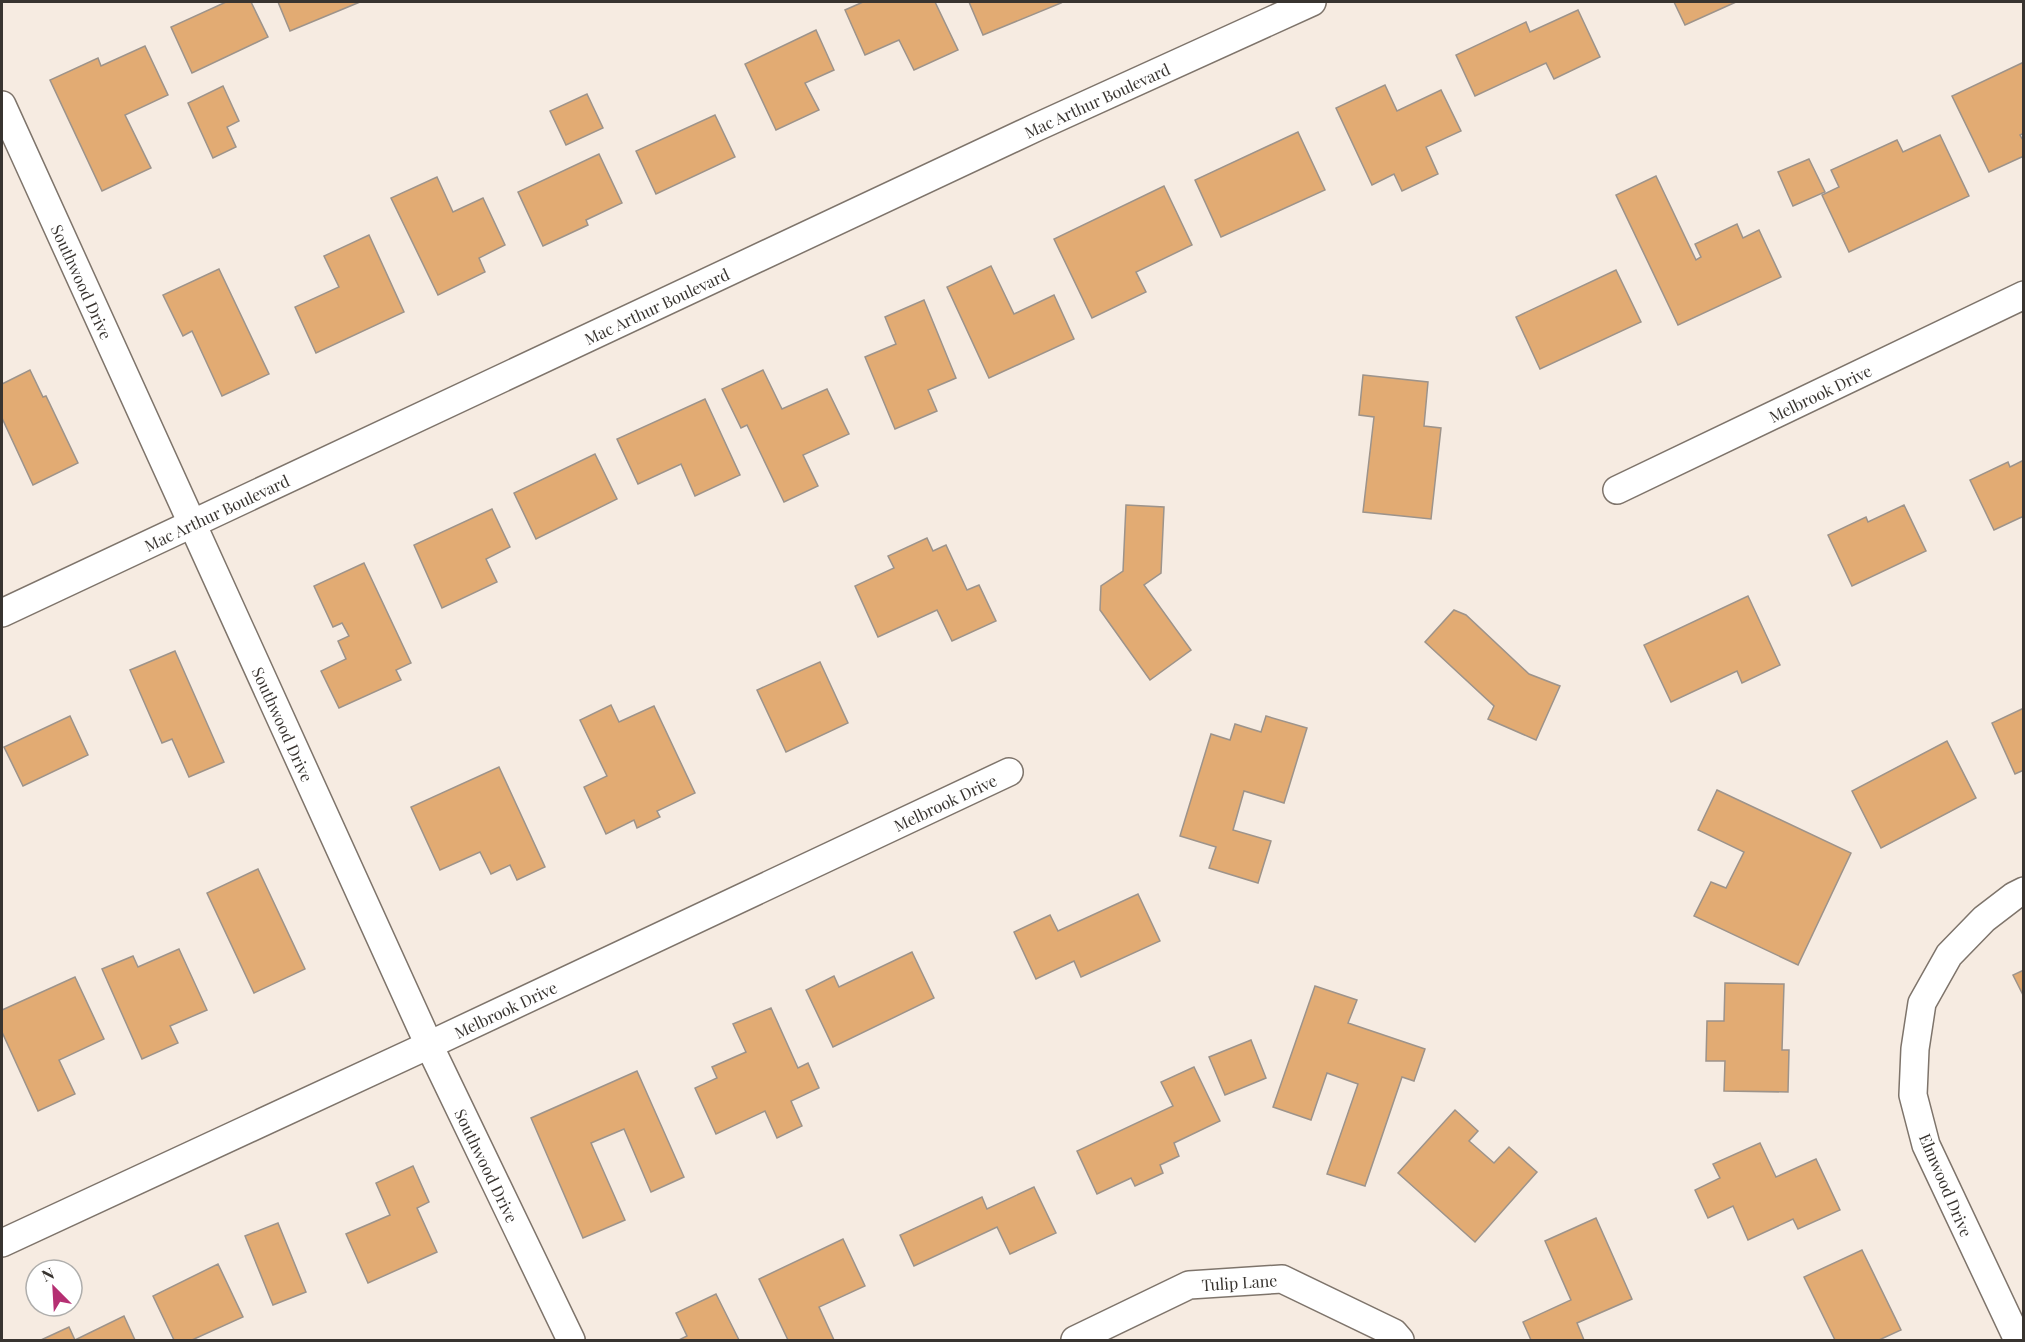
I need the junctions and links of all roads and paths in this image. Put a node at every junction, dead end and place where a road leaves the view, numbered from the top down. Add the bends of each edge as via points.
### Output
1 (1312, 2) edge
2 (2, 105) edge
3 (2024, 295) edge
4 (1617, 490) dead end
5 (191, 525) junction
6 (2, 613) edge
7 (1009, 772) dead end
8 (2024, 891) edge
9 (429, 1045) junction
10 (2, 1243) edge
11 (571, 1341) edge
12 (1075, 1341) edge
13 (1400, 1341) edge
14 (2018, 1341) edge

1 - 5 street, Mac Arthur Boulevard via 1026,132
2 - 5 street, Southwood Drive
3 - 4 street, Melbrook Drive
5 - 6 street, Mac Arthur Boulevard
5 - 9 street, Southwood Drive
7 - 9 street, Melbrook Drive
8 - 14 street, Elmwood Drive via 1984,919 1950,955 1923,1003 1914,1048 1913,1095 1926,1145
9 - 10 street, Melbrook Drive
9 - 11 street, Southwood Drive
12 - 13 street, Tulip Lane via 1189,1285 1282,1279 1394,1333

